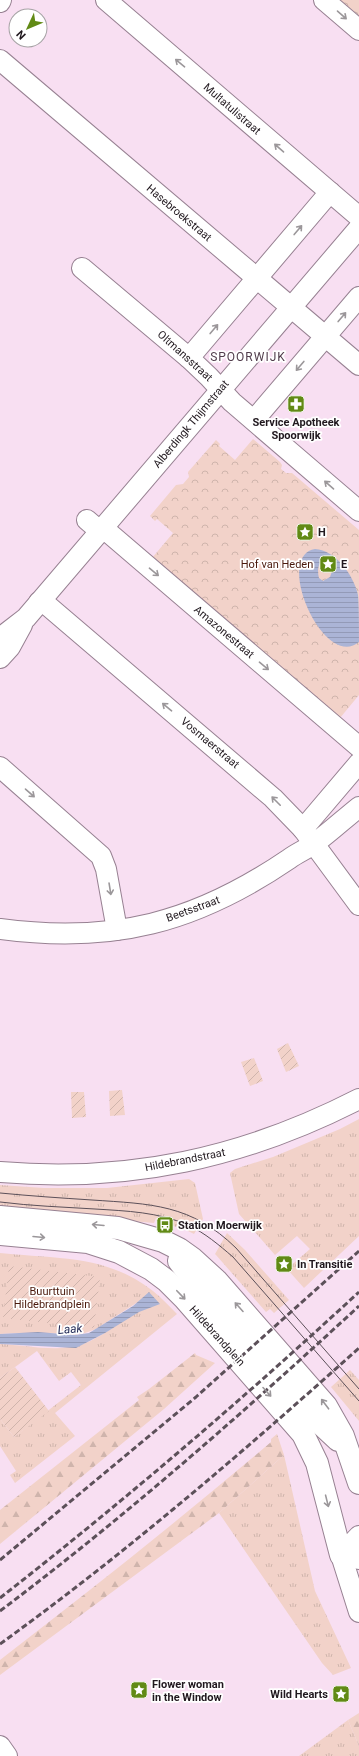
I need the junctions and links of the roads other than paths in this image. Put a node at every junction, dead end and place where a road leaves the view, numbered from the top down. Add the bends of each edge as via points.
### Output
1 (106, 0) edge
2 (324, 0) edge
3 (359, 30) edge
4 (0, 60) edge
5 (330, 192) junction
6 (359, 217) edge
7 (359, 228) edge
8 (82, 268) dead end
9 (257, 278) junction
10 (359, 297) edge
11 (291, 307) junction
12 (325, 336) junction
13 (189, 358) junction
14 (359, 365) edge
15 (221, 389) junction
16 (254, 420) junction
17 (359, 511) edge
18 (94, 525) junction
19 (39, 602) junction
20 (26, 618) junction
21 (0, 638) edge
22 (0, 658) edge
23 (359, 747) edge
24 (0, 767) edge
25 (356, 768) edge
26 (359, 807) edge
27 (309, 837) junction
28 (359, 905) edge
29 (0, 928) edge
30 (117, 930) junction
31 (359, 1099) edge
32 (0, 1172) edge
33 (0, 1217) edge
34 (0, 1234) edge
35 (149, 1238) junction
36 (88, 1242) junction
37 (208, 1298) junction
38 (308, 1412) junction
39 (348, 1452) junction
40 (317, 1463) junction
41 (359, 1483) edge
42 (359, 1536) edge
43 (350, 1556) edge
44 (359, 1612) edge
45 (0, 1746) edge
46 (7, 1756) edge

5 -> 1 street, Multatulistraat
2 -> 3 street
4 - 9 street, Hasebroekstraat
5 - 6 street, Multatulistraat
9 -> 5 street
7 - 11 street, Alberdingk Thijmstraat
8 - 13 street, Oltmansstraat
9 - 11 street, Hasebroekstraat
13 -> 9 street
12 -> 10 street
11 - 12 street, Hasebroekstraat
11 - 15 street, Alberdingk Thijmstraat
12 - 14 street, Hasebroekstraat
12 -> 16 street
13 - 15 street, Oltmansstraat
15 - 16 street, Oltmansstraat
15 - 18 street, Alberdingk Thijmstraat
17 -> 16 street, Oltmansstraat
18 - 19 street, Alberdingk Thijmstraat
18 -> 23 street, Amazonestraat via 109,533
19 - 20 street, Alberdingk Thijmstraat
27 -> 19 street, Vosmaerstraat via 251,778 47,605
20 - 21 street
20 - 22 street via 10,647
24 -> 30 street via 101,856 106,869
25 - 27 street
26 - 27 street, Beetsstraat
27 - 28 street, Vosmaerstraat
27 - 30 street, Beetsstraat via 256,881 215,902 165,920
29 - 30 street, Beetsstraat via 55,934 89,934
31 - 32 street, Hildebrandstraat via 268,1140 180,1163 101,1174
35 -> 33 main road, Hildebrandplein via 112,1227
34 -> 36 main road, Hildebrandplein
35 - 37 main road, Hildebrandplein via 181,1263
39 -> 35 main road, Hildebrandplein via 339,1427 322,1400 216,1280 185,1253 168,1243
36 - 37 main road, Hildebrandplein via 112,1241 138,1249 170,1268
36 -> 40 main road, Hildebrandplein via 129,1256 172,1286 293,1422 309,1444
37 - 38 main road, Hildebrandplein
38 - 39 main road, Hildebrandplein
38 - 40 main road, Hildebrandplein via 313,1426
39 - 41 main road, Hildebrandplein
40 -> 43 main road, Hildebrandplein
42 - 43 street
43 - 44 street
45 - 46 street

